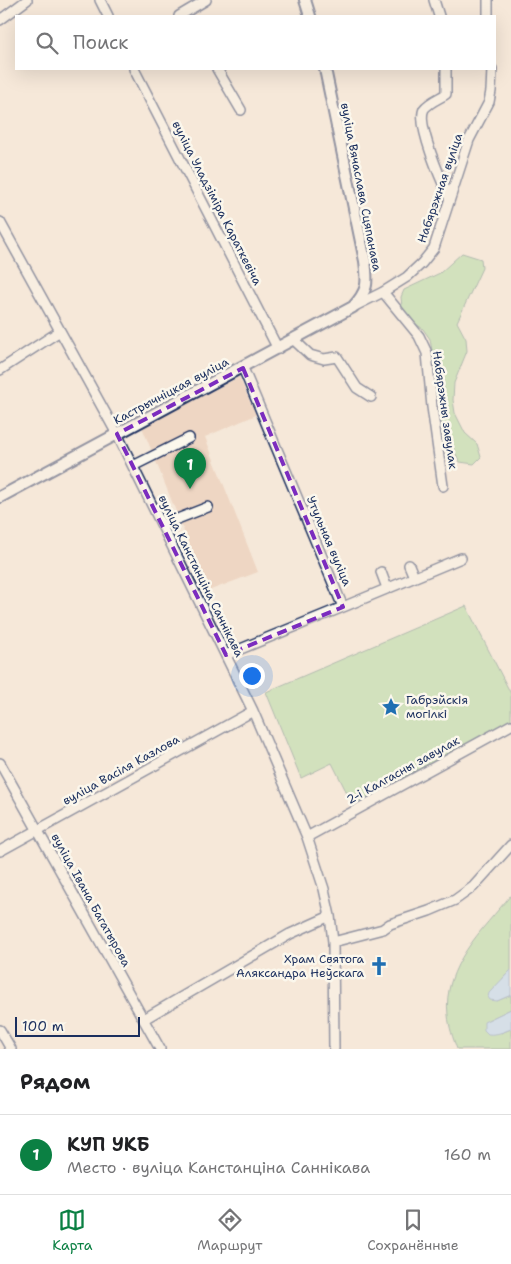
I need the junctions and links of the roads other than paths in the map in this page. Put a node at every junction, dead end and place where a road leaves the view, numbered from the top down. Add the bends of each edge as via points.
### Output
1 (27, 0) edge
2 (100, 0) edge
3 (206, 0) edge
4 (304, 0) edge
5 (434, 0) edge
6 (488, 0) edge
7 (108, 15) edge
8 (184, 15) edge
9 (310, 15) edge
10 (439, 15) edge
11 (488, 15) edge
12 (0, 20) edge
13 (135, 70) edge
14 (219, 70) edge
15 (324, 70) edge
16 (446, 70) edge
17 (492, 70) edge
18 (241, 110) dead end
19 (450, 197) junction
20 (0, 222) edge
21 (383, 292) junction
22 (353, 307) junction
23 (60, 331) junction
24 (294, 340) junction
25 (278, 348) junction
26 (243, 368) junction
27 (0, 370) edge
28 (371, 397) dead end
29 (117, 434) junction
30 (188, 438) dead end
31 (133, 466) junction
32 (444, 486) dead end
33 (0, 497) edge
34 (208, 507) dead end
35 (162, 525) junction
36 (461, 558) dead end
37 (409, 565) dead end
38 (381, 572) dead end
39 (414, 577) junction
40 (387, 588) junction
41 (343, 607) junction
42 (226, 655) junction
43 (254, 711) junction
44 (511, 725) edge
45 (0, 763) edge
46 (38, 830) junction
47 (307, 836) junction
48 (511, 845) edge
49 (0, 851) edge
50 (330, 916) junction
51 (333, 942) junction
52 (144, 1020) junction
53 (0, 1030) edge
54 (11, 1049) edge
55 (160, 1049) edge
56 (334, 1049) edge

1 - 12 street
2 - 7 street
3 - 8 street
4 - 9 main road
5 - 10 street
6 - 11 street
13 - 25 street, вуліца Уладзіміра Караткевіча
14 - 18 street
15 - 22 main road, вуліца Вячаслава Сцяпанава via 367,275 364,295
16 - 19 street via 446,94 426,107 422,116 433,164
17 - 19 street, Набярэжная вуліца via 489,102 469,140
19 - 21 street, Набярэжная вуліца via 430,254 407,277
20 - 23 street, вуліца Канстанціна Саннікава
21 - 22 street, Набярэжная вуліца
21 - 32 street, Набярэжны завулак via 419,336 427,353
22 - 24 main road, Кастрычніцкая вуліца
23 - 27 street
23 - 29 street, вуліца Канстанціна Саннікава
24 - 25 main road, Кастрычніцкая вуліца
24 - 28 street via 310,355 324,359 337,357 357,388
25 - 26 main road, Кастрычніцкая вуліца
26 - 29 main road, Кастрычніцкая вуліца
26 - 41 street, Утульная вуліца
29 - 31 street, вуліца Канстанціна Саннікава
29 - 33 main road, Кастрычніцкая вуліца
30 - 31 street
31 - 35 street, вуліца Канстанціна Саннікава
34 - 35 street
35 - 42 street, вуліца Канстанціна Саннікава
36 - 39 street, Утульная вуліца
37 - 39 street
38 - 40 street
39 - 40 street, Утульная вуліца
40 - 41 street, Утульная вуліца
41 - 42 street via 269,632
42 - 43 street, вуліца Канстанціна Саннікава
43 - 46 street, вуліца Васіля Казлова
43 - 47 street, вуліца Канстанціна Саннікава
44 - 47 street, 2-і Калгасны завулак
45 - 46 street, вуліца Івана Багатырова
46 - 49 street, вуліца Васіля Казлова
46 - 52 street, вуліца Івана Багатырова
47 - 50 street, вуліца Канстанціна Саннікава
48 - 51 street via 473,887 455,900 383,929
50 - 51 street, вуліца Канстанціна Саннікава
50 - 52 street via 290,934
51 - 56 street, вуліца Канстанціна Саннікава
52 - 55 street, вуліца Івана Багатырова
53 - 54 street

